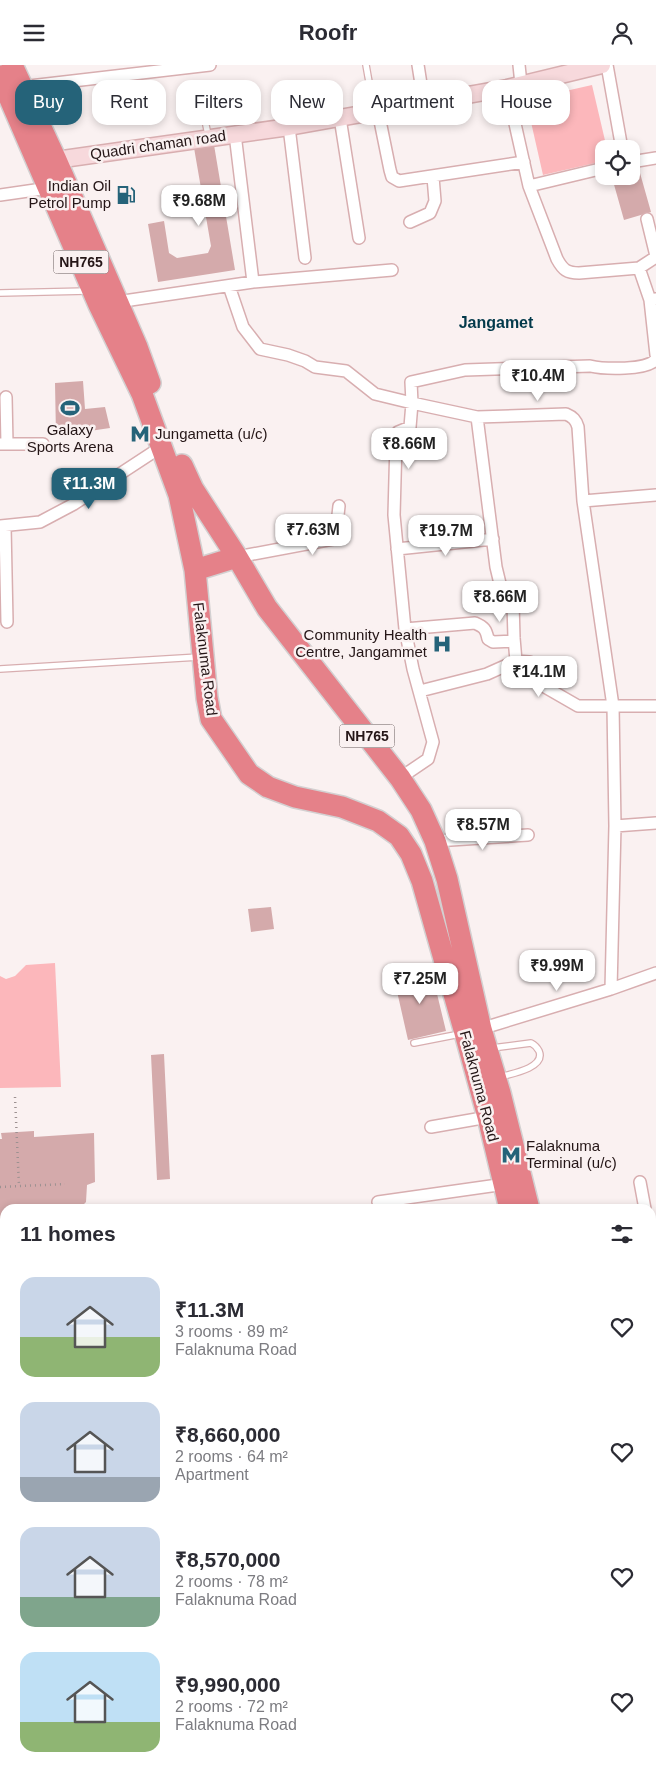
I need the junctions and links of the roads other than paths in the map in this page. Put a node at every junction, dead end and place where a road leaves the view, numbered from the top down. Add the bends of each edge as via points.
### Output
1 (12, 65) edge
2 (100, 65) edge
3 (210, 65) edge
4 (366, 65) edge
5 (418, 65) edge
6 (519, 65) edge
7 (602, 65) edge
8 (607, 65) edge
9 (578, 68) edge
10 (0, 77) edge
11 (100, 77) junction
12 (19, 80) edge
13 (77, 80) edge
14 (369, 80) edge
15 (420, 80) edge
16 (515, 80) edge
17 (535, 80) edge
18 (35, 125) edge
19 (205, 125) edge
20 (300, 125) edge
21 (341, 125) edge
22 (379, 125) edge
23 (519, 125) edge
24 (289, 127) junction
25 (207, 134) junction
26 (235, 134) junction
27 (620, 140) edge
28 (656, 158) edge
29 (640, 161) edge
30 (524, 162) junction
31 (48, 163) junction
32 (595, 170) edge
33 (433, 177) junction
34 (529, 186) junction
35 (49, 188) junction
36 (0, 195) edge
37 (648, 219) dead end
38 (410, 222) dead end
39 (359, 238) dead end
40 (656, 256) edge
41 (305, 258) dead end
42 (639, 268) junction
43 (392, 270) dead end
44 (253, 282) junction
45 (229, 286) junction
46 (93, 291) junction
47 (0, 293) edge
48 (653, 300) edge
49 (116, 302) junction
50 (656, 355) edge
51 (656, 359) edge
52 (6, 397) dead end
53 (412, 403) junction
54 (478, 417) junction
55 (3, 444) edge
56 (43, 444) dead end
57 (162, 447) junction
58 (656, 495) edge
59 (583, 501) junction
60 (339, 506) dead end
61 (3, 526) edge
62 (492, 539) junction
63 (397, 549) junction
64 (237, 557) junction
65 (195, 570) junction
66 (7, 622) dead end
67 (405, 629) junction
68 (514, 641) junction
69 (204, 657) junction
70 (516, 661) junction
71 (0, 669) edge
72 (420, 691) junction
73 (656, 706) edge
74 (613, 707) junction
75 (400, 778) junction
76 (656, 823) edge
77 (616, 826) junction
78 (528, 835) dead end
79 (435, 841) junction
80 (656, 973) edge
81 (611, 989) junction
82 (473, 1031) junction
83 (414, 1043) dead end
84 (487, 1049) junction
85 (496, 1079) junction
86 (488, 1117) junction
87 (431, 1127) dead end
88 (640, 1182) dead end
89 (505, 1184) junction
90 (378, 1202) dead end
91 (413, 1203) edge
92 (509, 1204) edge
93 (528, 1204) edge
94 (644, 1204) edge

1 - 12 highway, Falaknuma Road / NH765
2 - 11 street
3 - 11 street
4 - 14 lane
5 - 15 street
6 - 16 street
7 - 9 street, Quadri chaman road
8 - 27 street
9 - 17 street, Quadri chaman road
10 - 31 highway, Falaknuma Road / NH765
11 - 13 street
18 - 31 highway, Falaknuma Road / NH765
19 - 25 lane
20 - 24 street, Quadri chaman road
21 - 39 street
22 - 33 street via 392,177 404,181
23 - 30 street
24 - 26 street, Quadri chaman road
24 - 41 street
25 - 26 street, Quadri chaman road
25 - 31 street, Quadri chaman road
26 - 44 street
28 - 29 street
30 - 33 street
30 - 34 street
31 - 35 highway, Falaknuma Road / NH765
31 - 49 highway, Falaknuma Road / NH765
32 - 34 street
33 - 38 street via 433,208 430,213
34 - 42 street via 562,268 569,273
35 - 36 street
35 - 46 highway, Falaknuma Road / NH765
37 - 40 street
40 - 42 street
42 - 48 street
43 - 44 street
44 - 45 street
45 - 49 street
45 - 53 street via 243,327 260,349 288,355 314,367 346,371 375,394
46 - 47 lane
46 - 57 highway, Falaknuma Road / NH765 via 142,393
48 - 50 street
49 - 64 highway, Falaknuma Road / NH765 via 193,489
51 - 53 street via 649,365 604,369 590,366 465,370 411,382
52 - 55 street
53 - 54 street
53 - 63 street via 410,427 398,432 396,442 394,515
54 - 59 street via 566,414 573,417 578,427
54 - 62 street
55 - 56 street
57 - 61 street via 40,523
57 - 65 highway, Falaknuma Road / NH765 via 179,495
58 - 59 street
59 - 74 street
60 - 64 street via 336,533 332,539
61 - 66 street
62 - 63 street
62 - 68 street via 503,596 513,603
63 - 67 street
64 - 65 highway
64 - 75 highway, Falaknuma Road / NH765 via 267,607
65 - 69 highway, Falaknuma Road / NH765
67 - 68 street via 475,623 487,631 488,639 493,642
67 - 72 street
68 - 70 street
69 - 71 lane
69 - 82 highway, Falaknuma Road / NH765 via 211,719 249,774 268,787 295,797 342,807 378,821 399,836 422,881
70 - 72 street via 488,674
70 - 74 street via 535,664 538,683 578,707
72 - 75 street via 432,748 428,759
73 - 74 street
74 - 77 street
75 - 79 highway, Falaknuma Road / NH765
76 - 77 street
77 - 81 street
78 - 79 street
79 - 82 highway, Falaknuma Road / NH765 via 458,921
80 - 81 street
81 - 82 street
82 - 83 lane
82 - 84 highway, Falaknuma Road / NH765
82 - 86 highway, Falaknuma Road / NH765
84 - 85 highway, Falaknuma Road / NH765
84 - 85 lane via 531,1043 540,1055 534,1065
85 - 93 highway, Falaknuma Road / NH765
86 - 87 street
86 - 89 highway, Falaknuma Road / NH765
88 - 94 street
89 - 91 street
89 - 92 highway, Falaknuma Road / NH765
90 - 91 street

